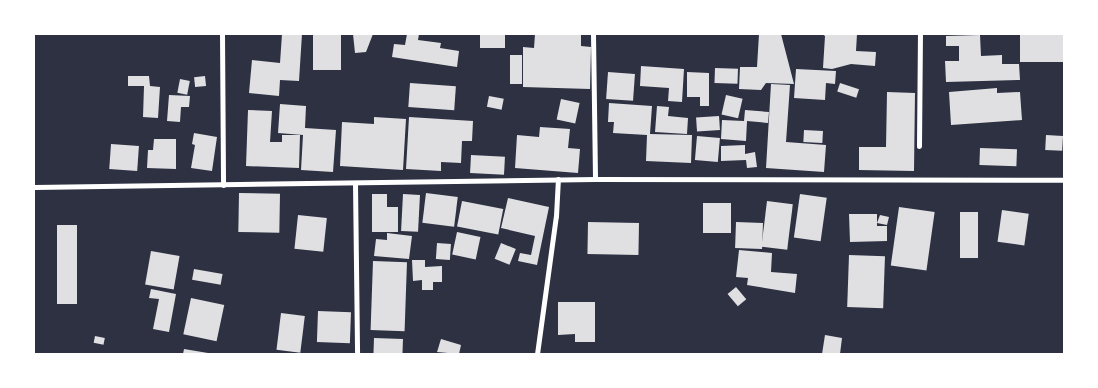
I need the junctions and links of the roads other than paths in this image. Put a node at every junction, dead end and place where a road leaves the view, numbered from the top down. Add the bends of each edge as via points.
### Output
1 (222, 34) edge
2 (594, 34) edge
3 (920, 34) edge
4 (919, 146) dead end
5 (595, 178) junction
6 (558, 179) junction
7 (1064, 180) edge
8 (355, 183) junction
9 (222, 185) junction
10 (34, 187) edge
11 (357, 354) edge
12 (537, 354) edge

1 - 9 street
2 - 5 street
3 - 4 street
5 - 6 street
5 - 7 street
6 - 8 street
6 - 12 street
8 - 9 street
8 - 11 street
9 - 10 street

